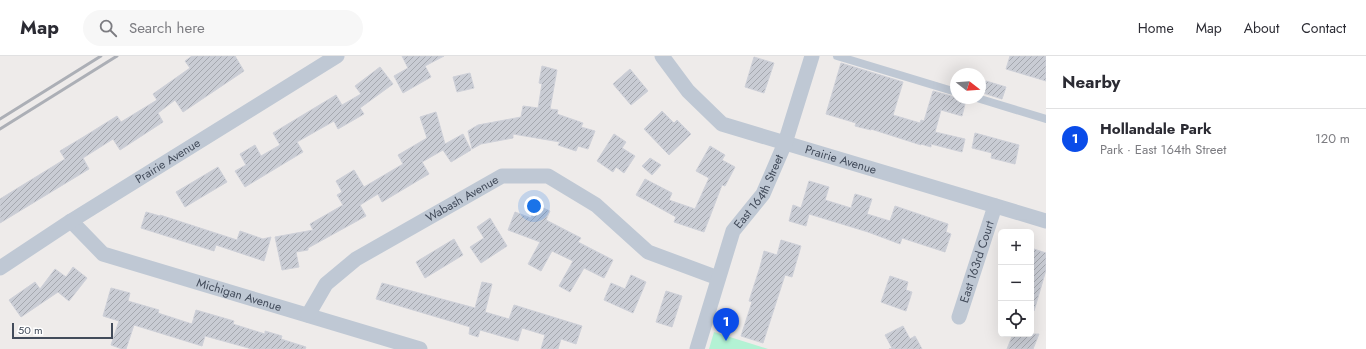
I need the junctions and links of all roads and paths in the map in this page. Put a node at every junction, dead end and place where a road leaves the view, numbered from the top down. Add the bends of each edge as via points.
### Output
1 (337, 56) edge
2 (662, 56) edge
3 (812, 56) edge
4 (838, 56) edge
5 (950, 90) edge
6 (986, 101) edge
7 (1046, 119) edge
8 (785, 143) junction
9 (994, 206) junction
10 (71, 221) junction
11 (1046, 221) edge
12 (0, 268) edge
13 (718, 278) junction
14 (308, 315) junction
15 (959, 317) dead end
16 (420, 349) edge
17 (697, 349) edge

1 - 10 street, Prairie Avenue
2 - 8 street, Prairie Avenue via 688,91 722,124
3 - 8 street, East 164th Street
4 - 5 lane
6 - 7 lane
8 - 9 street, Prairie Avenue
8 - 13 street, East 164th Street via 763,194 733,231
9 - 11 street, Prairie Avenue
9 - 15 street, East 163rd Court
10 - 12 street, Prairie Avenue
10 - 14 street, Michigan Avenue via 103,254
13 - 14 street, Wabash Avenue via 648,252 596,204 548,176 502,176 356,259 326,284
13 - 17 street, East 164th Street
14 - 16 street, Michigan Avenue

